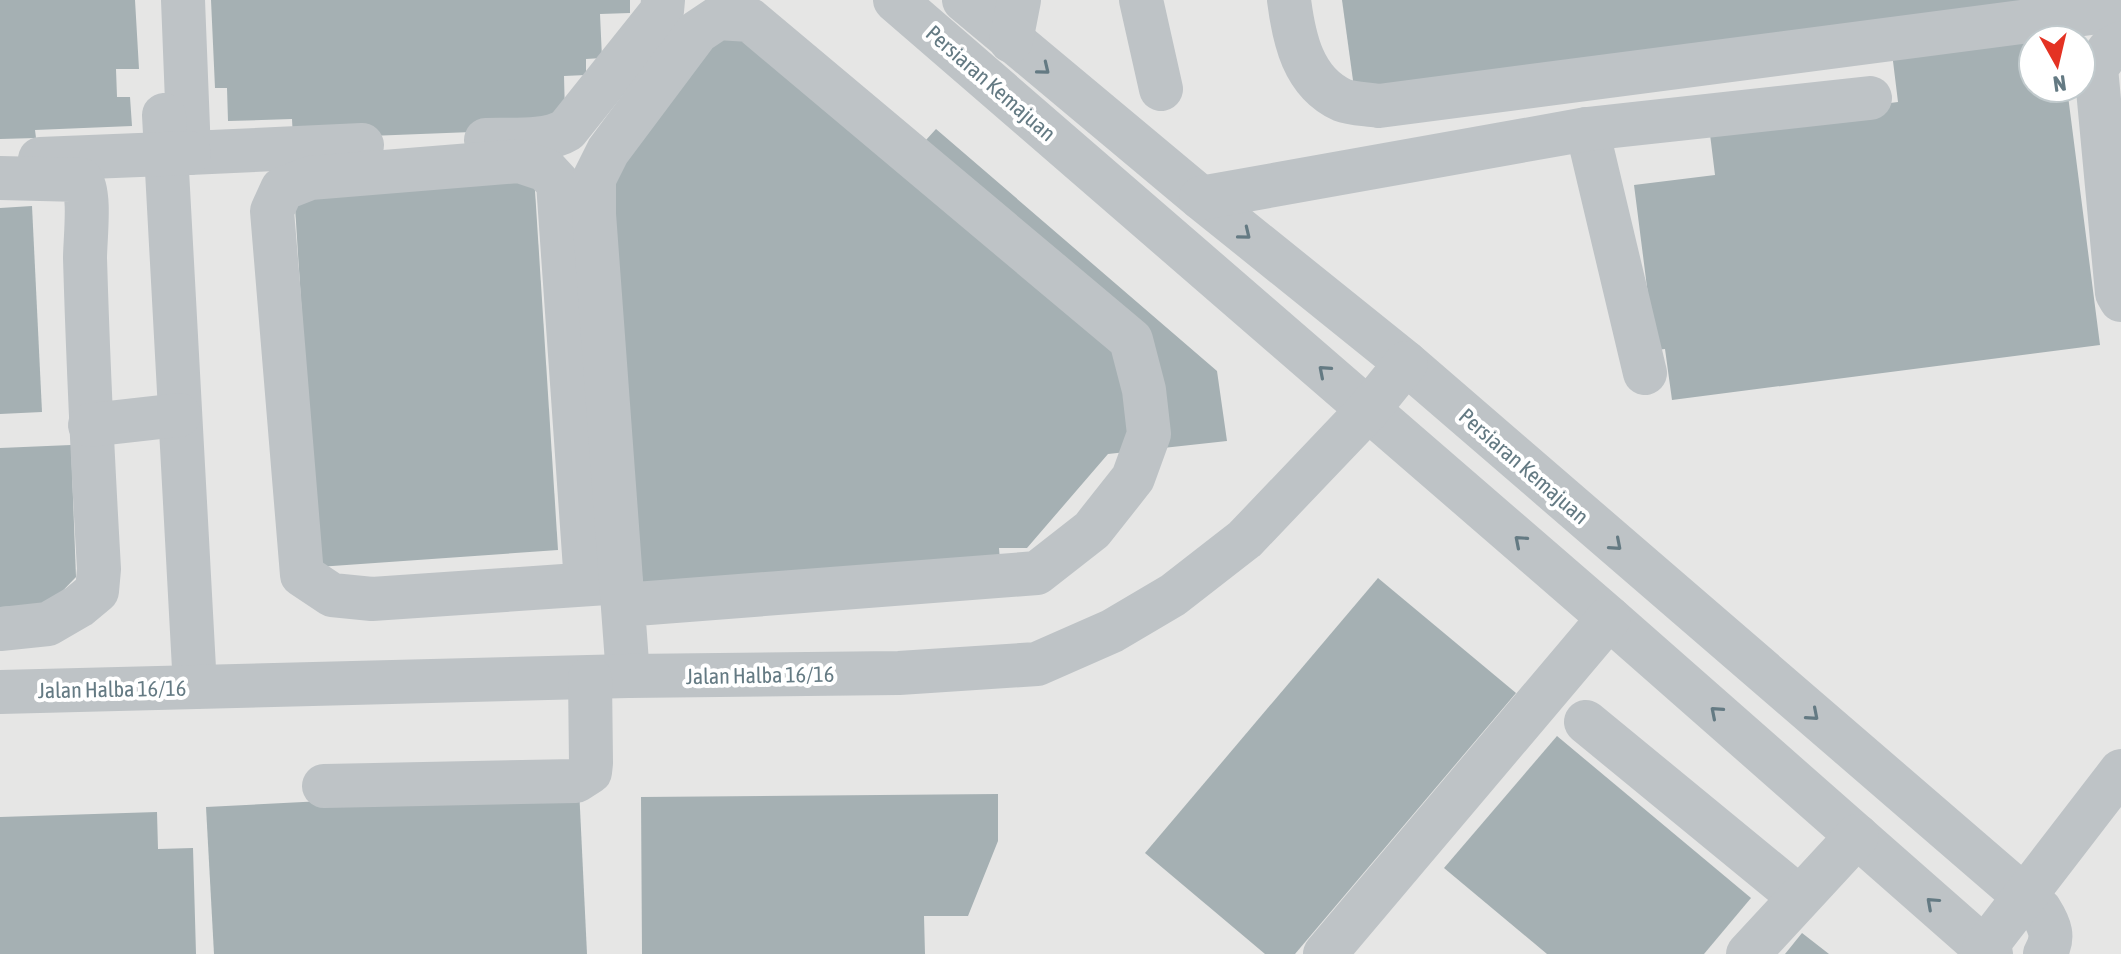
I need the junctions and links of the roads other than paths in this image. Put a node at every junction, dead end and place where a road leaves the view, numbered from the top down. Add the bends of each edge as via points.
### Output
1 (159, 0) edge
2 (183, 0) edge
3 (663, 0) edge
4 (895, 0) edge
5 (964, 0) edge
6 (1141, 0) edge
7 (1289, 0) edge
8 (2121, 9) edge
9 (1015, 21) edge
10 (2121, 43) edge
11 (1161, 89) dead end
12 (1870, 98) dead end
13 (1587, 129) junction
14 (178, 153) junction
15 (0, 161) edge
16 (0, 178) edge
17 (1201, 198) junction
18 (2121, 300) edge
19 (1406, 363) junction
20 (1645, 373) dead end
21 (1368, 410) junction
22 (179, 415) junction
23 (90, 425) junction
24 (610, 590) junction
25 (1609, 618) junction
26 (0, 629) edge
27 (609, 677) junction
28 (195, 687) junction
29 (0, 692) edge
30 (1586, 722) dead end
31 (324, 786) dead end
32 (2113, 797) edge
33 (1857, 836) junction
34 (1799, 897) junction
35 (2024, 897) junction
36 (1987, 951) edge
37 (1325, 954) edge
38 (1748, 954) edge
39 (2045, 954) edge

1 - 14 street
2 - 14 street
3 - 14 street via 662,11 560,134
21 -> 4 street, Persiaran Kemajuan
5 - 9 street, Persiaran Kemajuan
6 - 11 street
7 - 8 street via 1293,35 1313,79 1343,100 1379,106
9 -> 17 street, Persiaran Kemajuan
10 - 18 street via 2096,68
12 - 13 street
13 - 17 street
13 - 20 street
14 - 15 street
14 - 22 street
16 - 23 street via 81,180 85,185
17 -> 19 street, Persiaran Kemajuan
19 - 21 street, Jalan Halba 16/16
19 -> 35 street, Persiaran Kemajuan
25 -> 21 street, Persiaran Kemajuan
21 - 27 street, Jalan Halba 16/16 via 1245,539 1185,586 1112,631 1037,664 899,673
22 - 23 street
22 - 28 street
23 - 26 street via 97,591 48,624
24 - 24 street via 372,599 332,595 302,575 272,211 282,189 310,178 519,161 546,170 558,183
24 - 24 street via 594,179 608,151 697,32 718,18 750,20 1131,340 1149,434 1133,478 1092,530 1037,573
24 - 27 street
33 -> 25 street, Persiaran Kemajuan
25 - 37 street
27 - 28 street, Jalan Halba 16/16
27 - 31 street via 590,772 576,781
28 - 29 street, Jalan Halba 16/16
30 - 34 street
32 - 35 street
33 - 34 street
36 -> 33 street, Persiaran Kemajuan
34 - 38 street
35 - 36 street
35 - 39 street, Persiaran Kemajuan via 2048,922 2051,943

